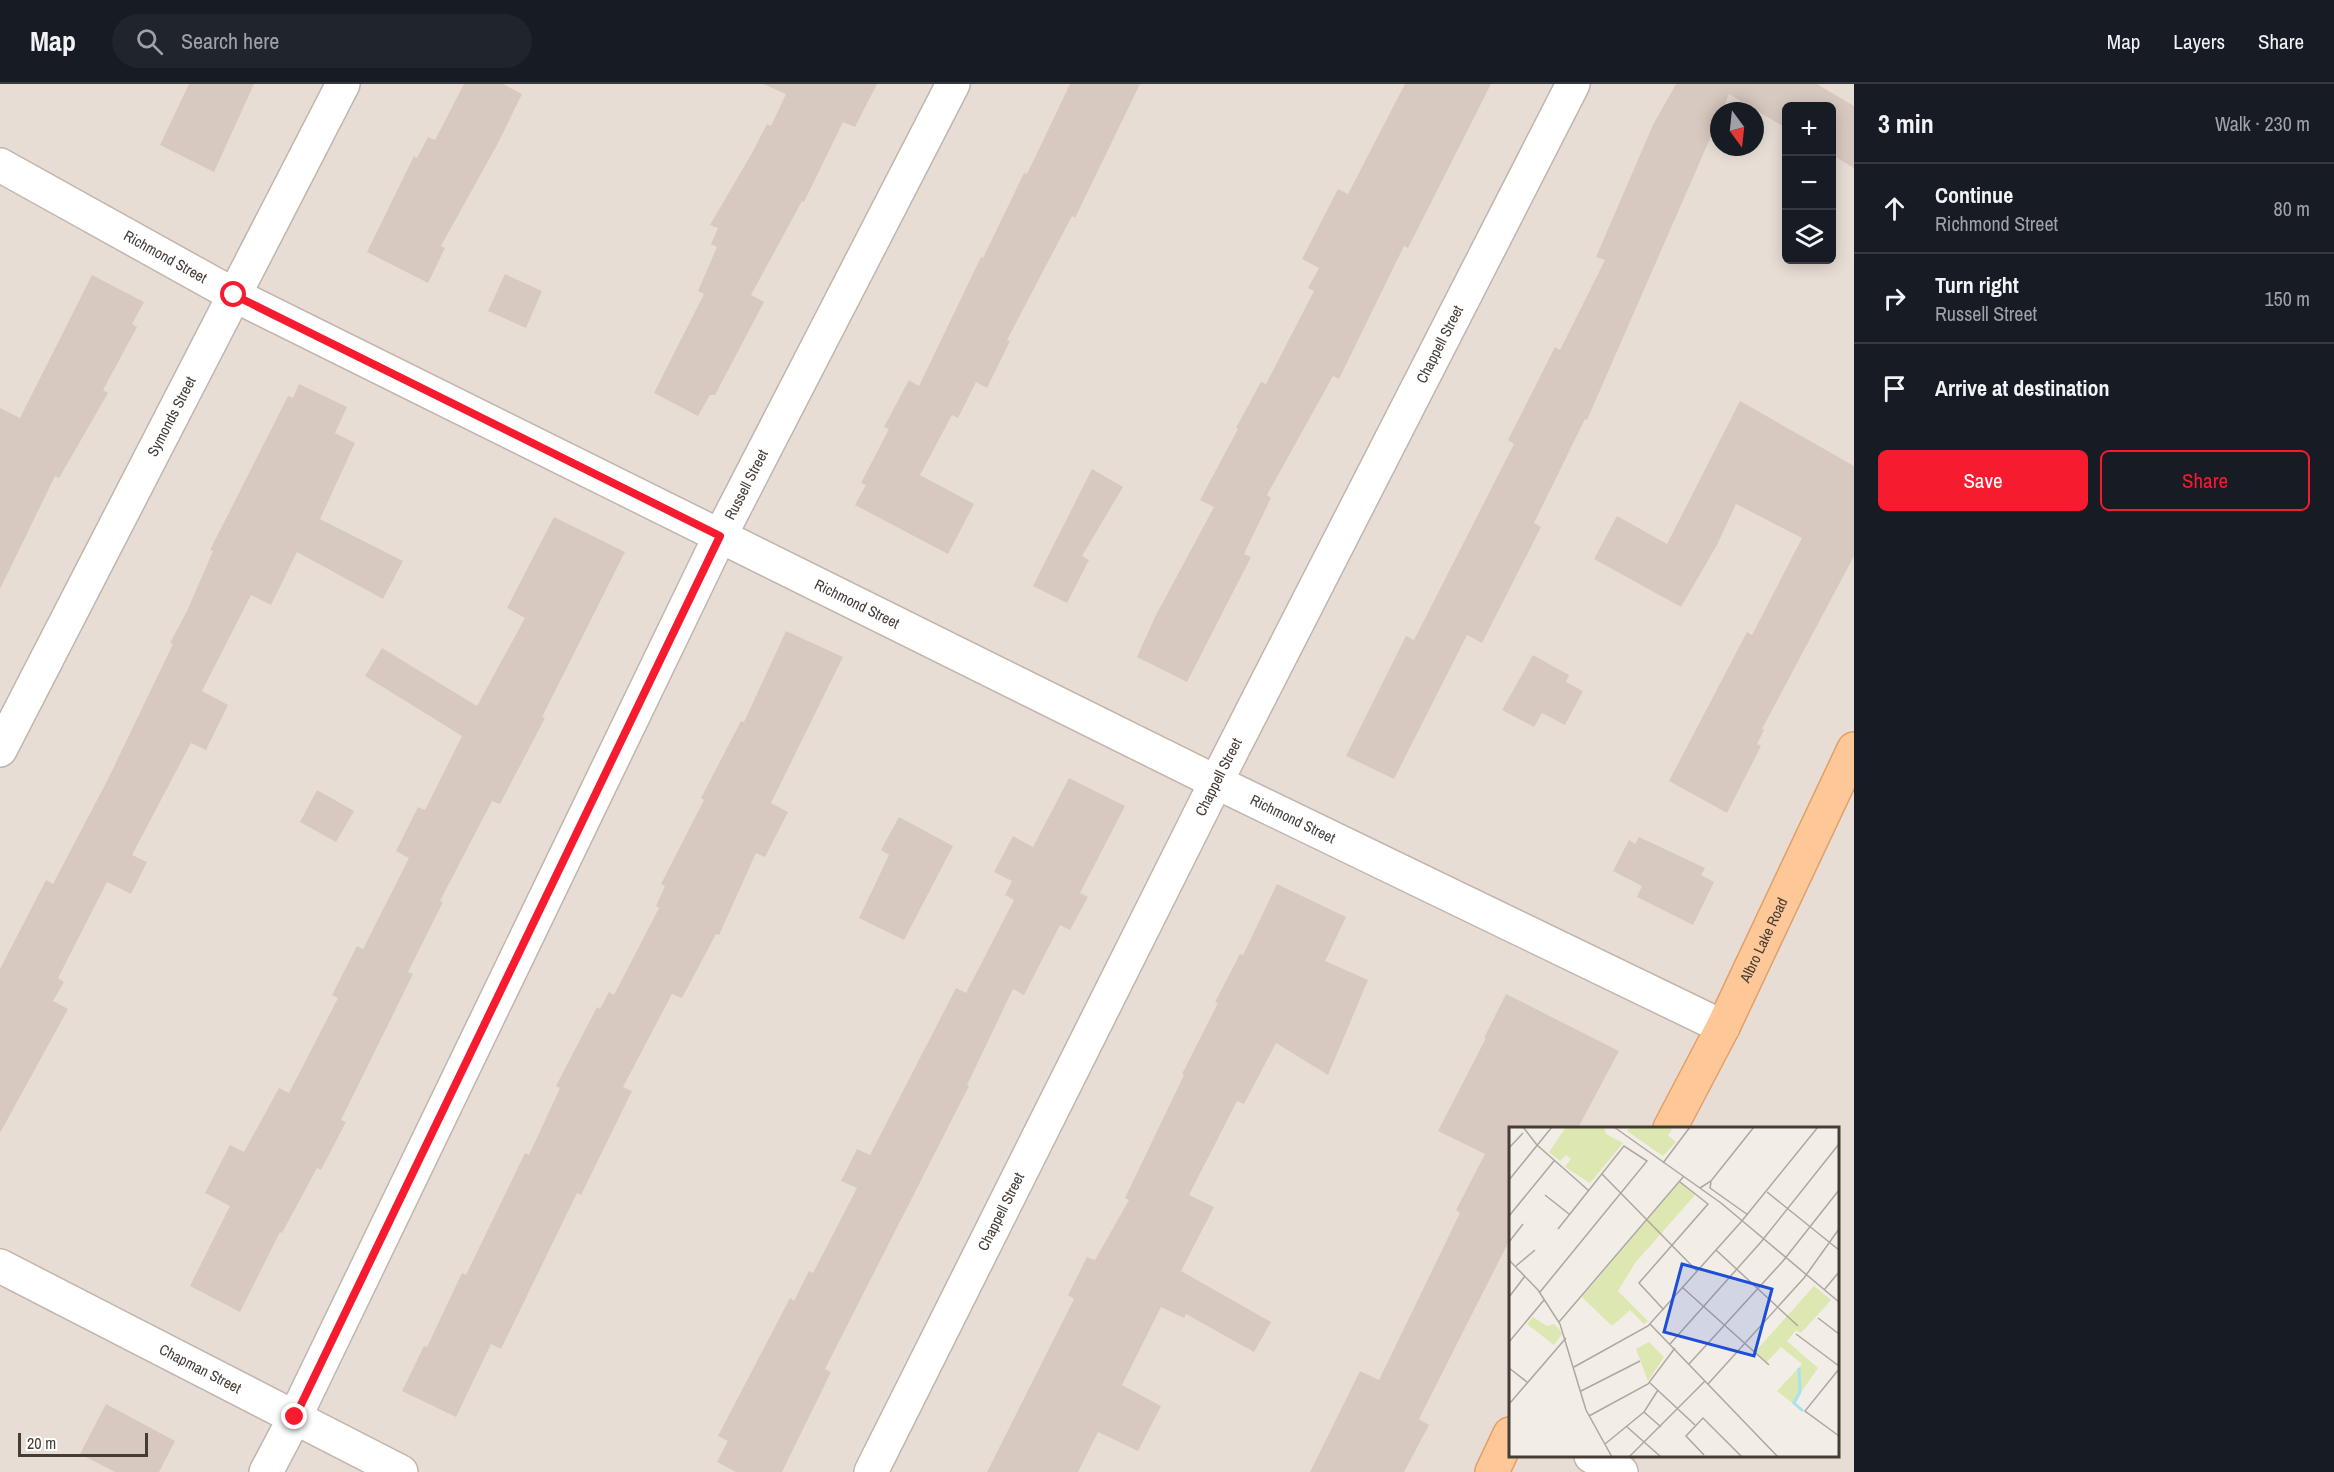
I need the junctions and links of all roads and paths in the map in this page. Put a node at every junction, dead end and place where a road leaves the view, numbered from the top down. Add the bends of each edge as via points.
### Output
1 (343, 84) edge
2 (953, 84) edge
3 (1573, 84) edge
4 (0, 165) edge
5 (234, 295) junction
6 (720, 536) junction
7 (1854, 749) edge
8 (0, 750) edge
9 (1216, 782) junction
10 (1723, 1027) junction
11 (1671, 1127) edge
12 (0, 1266) edge
13 (295, 1417) junction
14 (1509, 1436) edge
15 (1595, 1457) edge
16 (266, 1472) edge
17 (401, 1472) edge
18 (871, 1472) edge
19 (1492, 1472) edge
20 (1621, 1472) edge

1 - 5 street, Symonds Street
2 - 6 street, Russell Street
3 - 9 street, Chappell Street
4 - 5 street, Richmond Street
5 - 6 street, Richmond Street
5 - 8 street, Symonds Street
6 - 9 street, Richmond Street
6 - 13 street, Russell Street
7 - 10 main road, Albro Lake Road
9 - 10 street, Richmond Street
9 - 18 street, Chappell Street
10 - 11 main road, Albro Lake Road
12 - 13 street, Chapman Street
13 - 16 street, Russell Street
13 - 17 street, Chapman Street
14 - 19 main road
15 - 20 street

